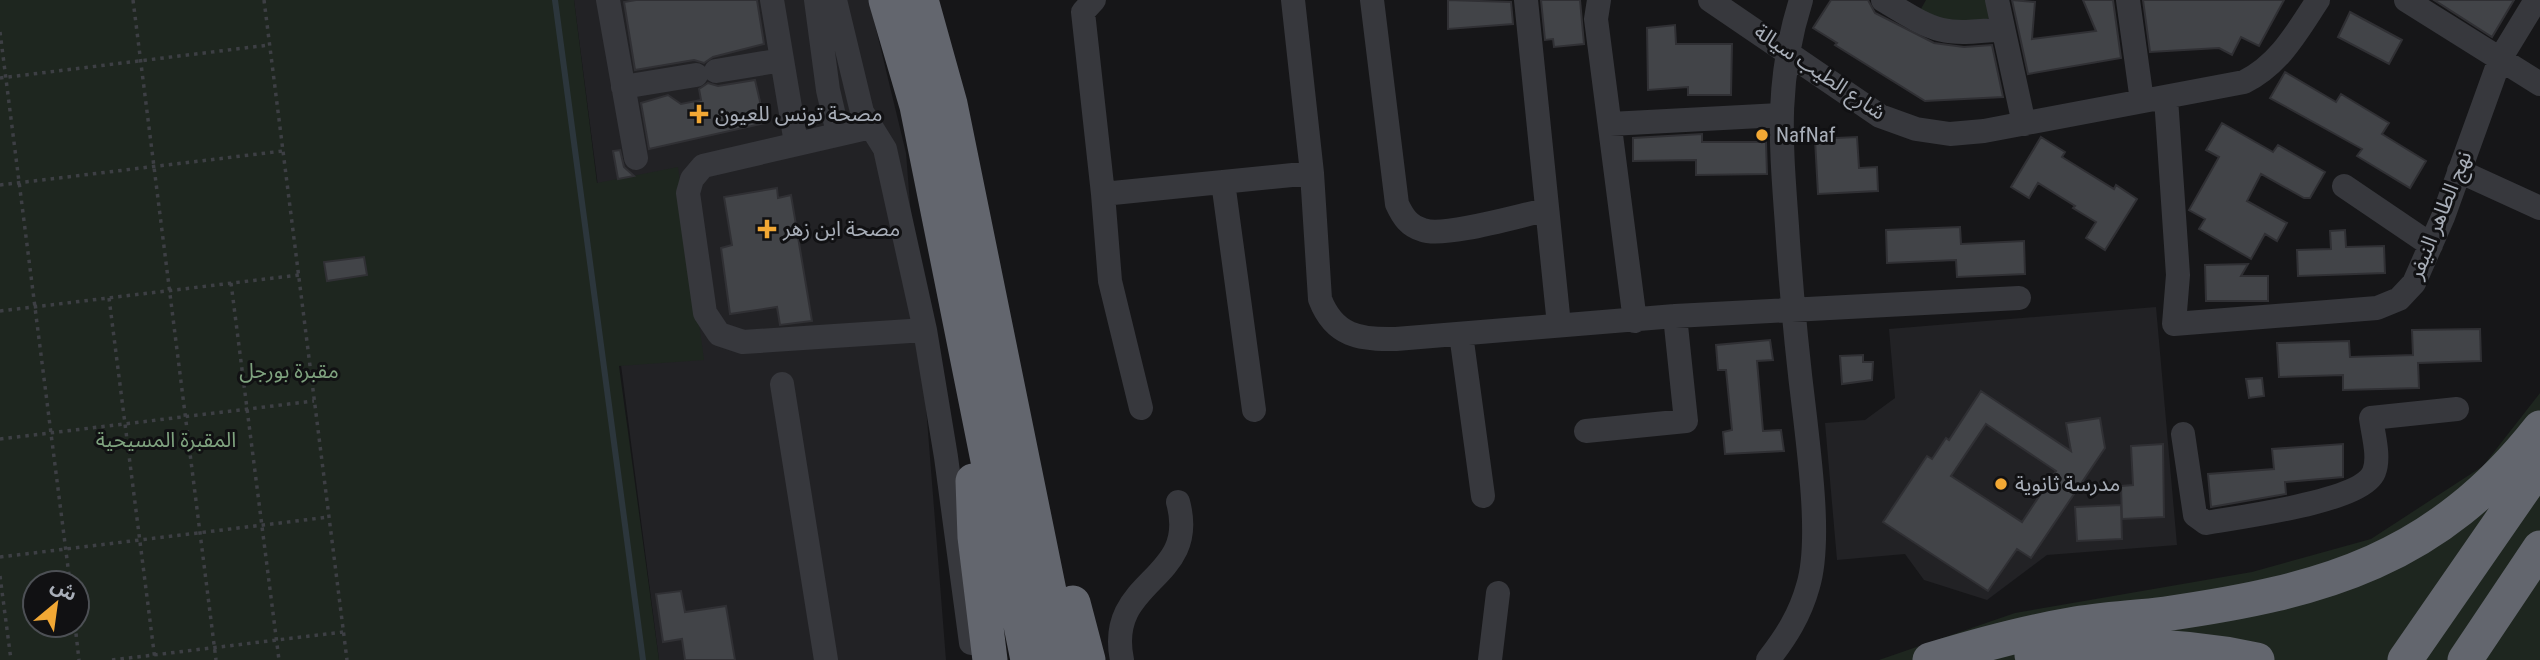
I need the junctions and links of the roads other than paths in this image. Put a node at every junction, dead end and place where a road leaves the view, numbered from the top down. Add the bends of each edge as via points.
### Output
1 (608, 0) edge
2 (772, 0) edge
3 (816, 0) edge
4 (835, 0) edge
5 (886, 0) edge
6 (920, 0) edge
7 (1094, 0) edge
8 (1293, 0) edge
9 (1373, 0) edge
10 (1526, 0) edge
11 (1599, 0) edge
12 (1710, 0) edge
13 (1801, 0) edge
14 (1882, 0) edge
15 (1997, 0) edge
16 (2128, 0) edge
17 (2318, 0) edge
18 (2406, 0) edge
19 (2536, 0) edge
20 (1917, 9) edge
21 (2002, 29) junction
22 (1787, 50) junction
23 (2500, 59) junction
24 (782, 60) junction
25 (2537, 77) edge
26 (623, 87) junction
27 (2154, 99) junction
28 (1780, 116) junction
29 (1610, 124) junction
30 (2024, 124) junction
31 (871, 127) junction
32 (838, 133) junction
33 (796, 143) junction
34 (636, 158) dead end
35 (2459, 171) junction
36 (1312, 173) junction
37 (1223, 182) junction
38 (2344, 186) dead end
39 (1103, 194) junction
40 (2540, 208) edge
41 (1546, 210) junction
42 (2431, 245) junction
43 (2019, 298) dead end
44 (1793, 310) junction
45 (1675, 316) junction
46 (1635, 321) junction
47 (1559, 325) junction
48 (994, 329) junction
49 (925, 330) junction
50 (1461, 334) junction
51 (782, 384) dead end
52 (1141, 408) dead end
53 (2457, 409) dead end
54 (1254, 410) dead end
55 (978, 422) junction
56 (2540, 428) edge
57 (1586, 431) dead end
58 (2183, 434) dead end
59 (2540, 466) edge
60 (1483, 496) dead end
61 (1178, 502) dead end
62 (2540, 548) edge
63 (1498, 593) dead end
64 (826, 660) edge
65 (973, 660) edge
66 (990, 660) edge
67 (1028, 660) edge
68 (1063, 660) edge
69 (1088, 660) edge
70 (1122, 660) edge
71 (1490, 660) edge
72 (1768, 660) edge
73 (1930, 660) edge
74 (2005, 660) edge
75 (2255, 660) edge
76 (2405, 660) edge
77 (2465, 660) edge

1 - 26 street
2 - 24 street
3 - 32 street
4 - 31 street via 862,111
5 - 55 highway via 917,106
6 - 48 highway via 950,104
7 - 39 street via 1083,12
8 - 36 street
9 - 41 street via 1397,204 1403,217 1435,233
10 - 41 street
11 - 29 street via 1596,19
12 - 22 street, شارع الطيب سيالة
13 - 22 street
14 - 20 street
15 - 21 street
16 - 27 street
17 - 27 street, شارع الطيب سيالة via 2263,73 2244,82
18 - 23 street
19 - 23 street, نهج الطاهر النيفر
20 - 21 street via 1937,31
21 - 30 street
22 - 28 street
22 - 30 street, شارع الطيب سيالة via 1880,116 1916,130 1950,134
23 - 25 street
23 - 35 street, نهج الطاهر النيفر
24 - 26 street
24 - 33 street
26 - 34 street
27 - 30 street, شارع الطيب سيالة
27 - 42 street, نهج الطاهر النيفر via 2178,275 2174,324 2377,308 2399,299 2414,283
28 - 29 street
28 - 44 street
29 - 46 street
31 - 32 street
31 - 49 street via 885,149
32 - 33 street
33 - 49 street via 703,166 692,179 688,193 701,290 711,325 728,339 743,342
35 - 40 street
35 - 42 street, نهج الطاهر النيفر
36 - 37 street
36 - 50 street via 1320,299 1327,317 1360,337
37 - 39 street
37 - 54 street
38 - 42 street
39 - 52 street via 1110,281
41 - 47 street
43 - 44 street
44 - 45 street
44 - 72 street via 1808,446 1813,547 1809,584 1793,626
45 - 46 street
45 - 57 street via 1686,421
46 - 47 street
47 - 50 street
48 - 68 highway
48 - 69 highway via 1017,391
49 - 65 street
50 - 60 street
51 - 64 street
53 - 58 street via 2371,418 2377,464 2363,487 2303,506 2206,523 2194,515
55 - 66 highway via 974,508
55 - 67 highway
56 - 73 highway via 2462,510 2377,562 2326,583 2239,602 2070,625
59 - 76 highway
61 - 70 street via 1182,537 1173,558 1128,605 1118,641
62 - 77 highway
63 - 71 street
74 - 75 highway via 2132,645 2207,650

